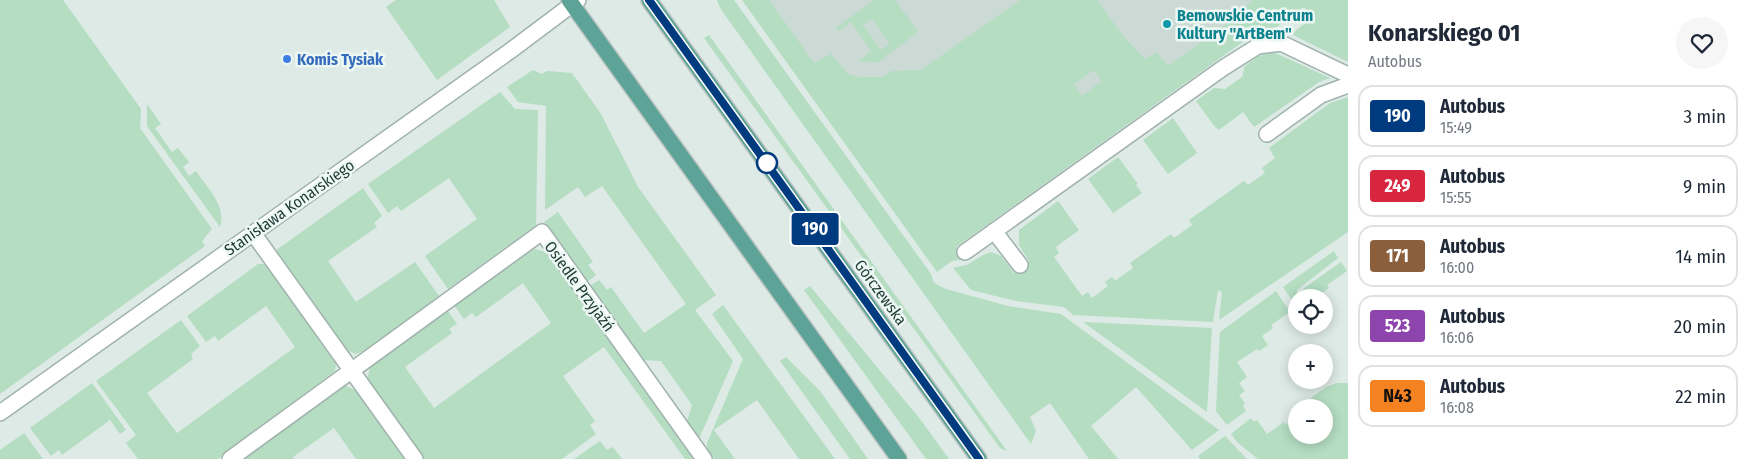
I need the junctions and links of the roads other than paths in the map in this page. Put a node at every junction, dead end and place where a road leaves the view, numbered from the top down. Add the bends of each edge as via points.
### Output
1 (649, 0) edge
2 (573, 1) edge
3 (1348, 75) edge
4 (1348, 85) edge
5 (1267, 134) dead end
6 (994, 231) junction
7 (253, 232) junction
8 (965, 252) dead end
9 (1020, 265) dead end
10 (351, 370) junction
11 (0, 413) edge
12 (230, 459) edge
13 (415, 459) edge
14 (704, 459) edge
15 (899, 459) edge
16 (980, 459) edge

1 - 16 main road, Górczewska
2 - 7 street, Stanisława Konarskiego
2 - 15 main road
3 - 6 street via 1281,43 1258,46
4 - 5 street via 1321,95
6 - 8 street
6 - 9 street
7 - 10 street
7 - 11 street, Stanisława Konarskiego
10 - 12 street, Osiedle Przyjaźń
10 - 13 street
10 - 14 street, Osiedle Przyjaźń via 542,232

